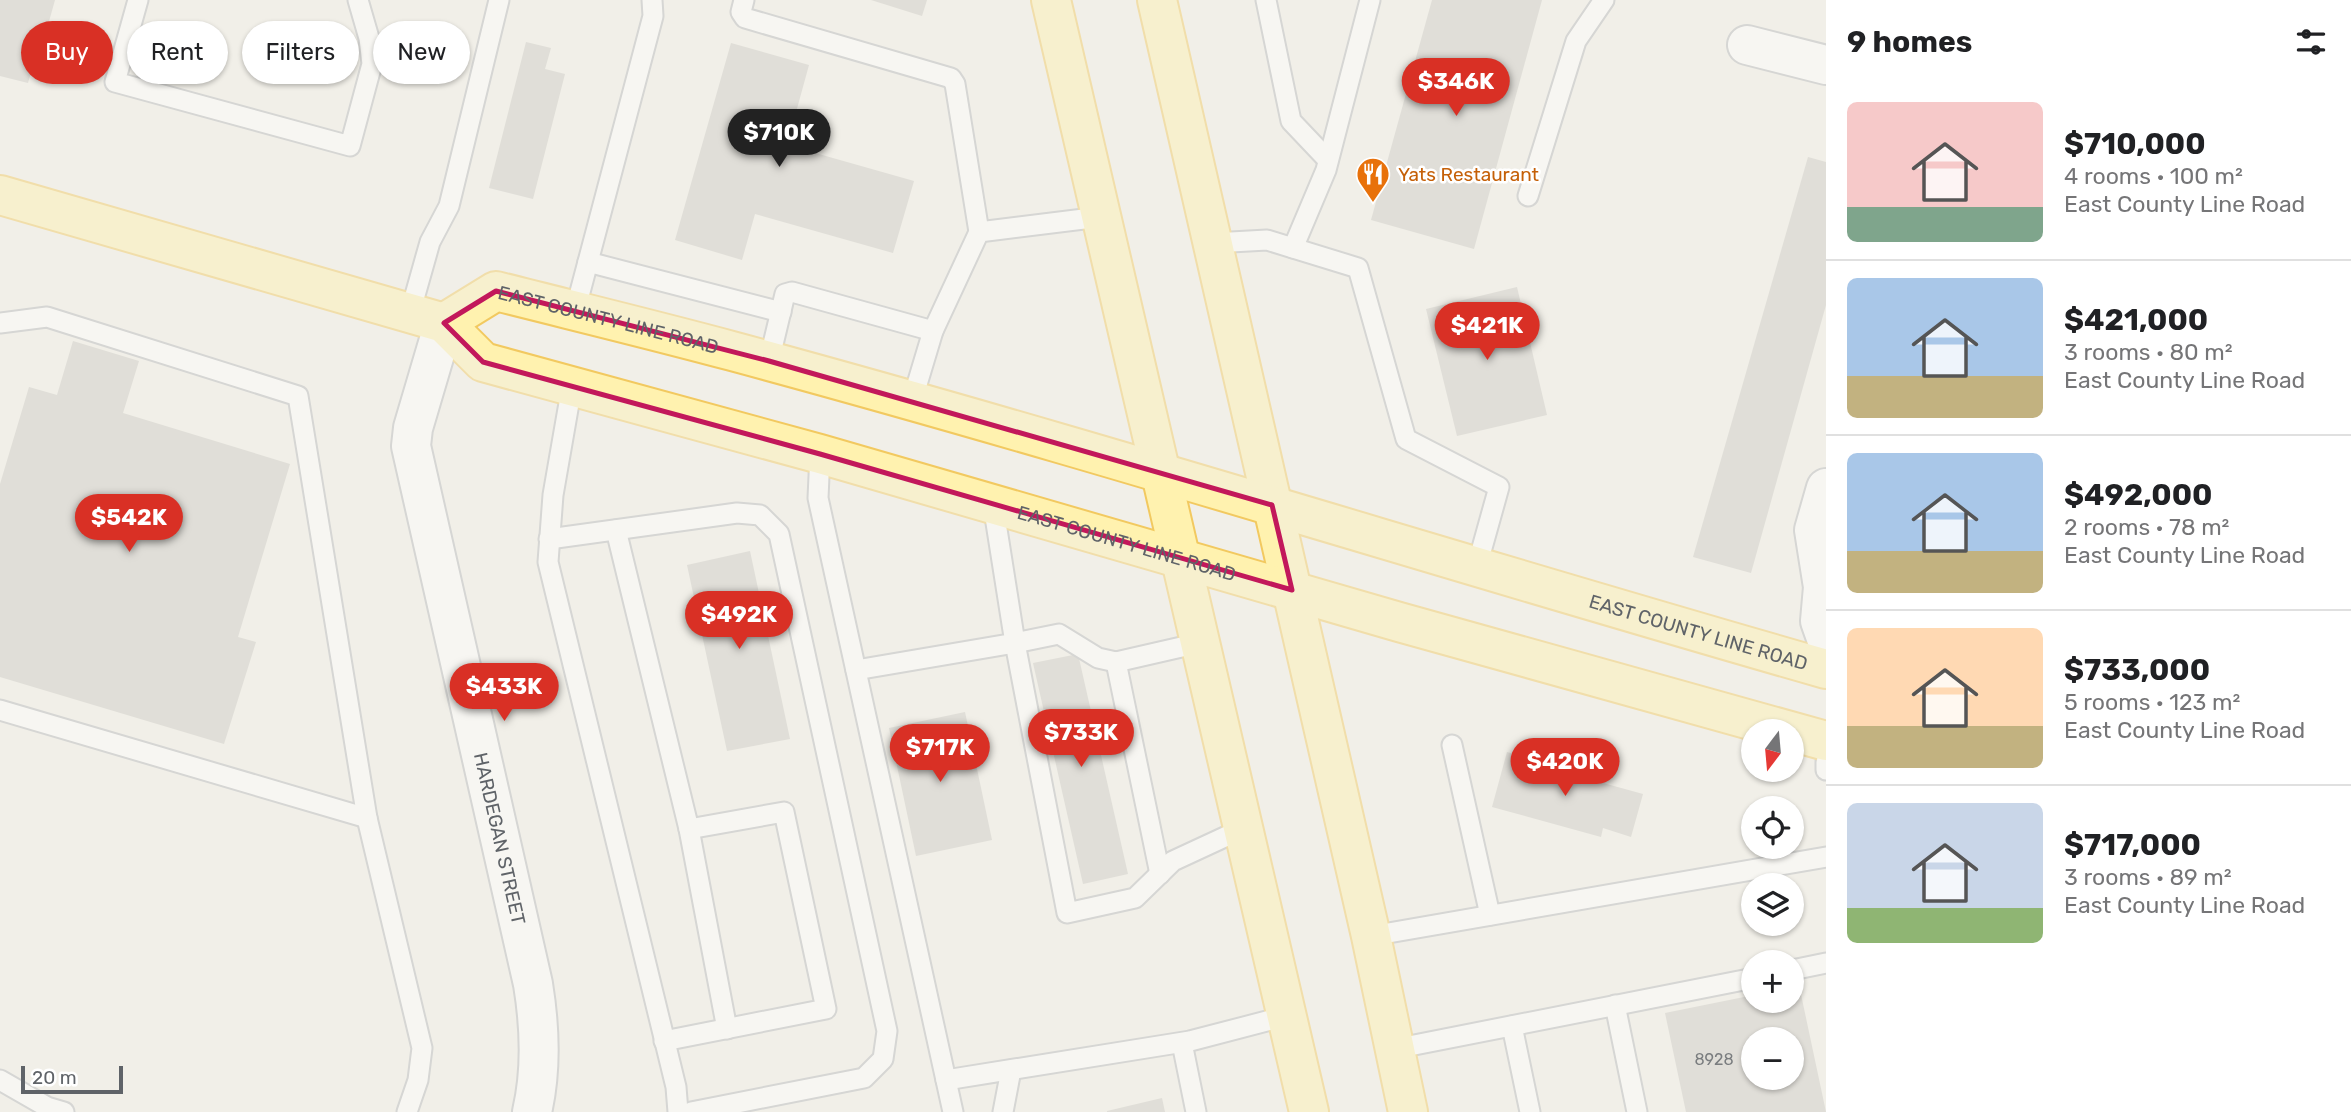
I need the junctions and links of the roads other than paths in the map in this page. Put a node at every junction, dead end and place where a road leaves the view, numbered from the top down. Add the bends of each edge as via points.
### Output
1 (138, 0) edge
2 (358, 0) edge
3 (499, 0) edge
4 (652, 0) edge
5 (744, 0) edge
6 (1051, 0) edge
7 (1157, 0) edge
8 (1266, 0) edge
9 (1370, 0) edge
10 (1604, 0) edge
11 (1747, 45) dead end
12 (1826, 65) edge
13 (1328, 160) junction
14 (0, 195) edge
15 (1528, 196) dead end
16 (1100, 217) junction
17 (979, 232) junction
18 (1213, 243) junction
19 (1293, 248) junction
20 (588, 262) junction
21 (575, 311) junction
22 (781, 312) junction
23 (427, 318) junction
24 (0, 323) edge
25 (933, 331) junction
26 (769, 361) junction
27 (572, 386) junction
28 (912, 401) junction
29 (820, 454) junction
30 (1160, 472) junction
31 (1826, 488) edge
32 (993, 504) junction
33 (1272, 505) junction
34 (616, 530) junction
35 (550, 539) junction
36 (1180, 558) junction
37 (1477, 566) junction
38 (1292, 590) junction
39 (1826, 638) edge
40 (1015, 643) junction
41 (1199, 643) junction
42 (1116, 662) junction
43 (1826, 669) edge
44 (856, 670) junction
45 (0, 710) edge
46 (1826, 741) edge
47 (1452, 745) dead end
48 (1826, 762) edge
49 (1826, 770) edge
50 (367, 818) junction
51 (690, 829) junction
52 (1242, 829) junction
53 (1826, 857) edge
54 (1160, 874) junction
55 (1490, 915) junction
56 (1371, 936) junction
57 (1826, 963) edge
58 (1804, 968) edge
59 (1741, 981) edge
60 (1615, 1006) junction
61 (1286, 1016) junction
62 (1512, 1026) junction
63 (727, 1029) junction
64 (664, 1041) junction
65 (1182, 1043) junction
66 (1394, 1049) junction
67 (1011, 1070) junction
68 (0, 1080) edge
69 (946, 1080) junction
70 (52, 1110) edge
71 (407, 1112) edge
72 (532, 1112) edge
73 (678, 1112) edge
74 (691, 1112) edge
75 (953, 1112) edge
76 (1003, 1112) edge
77 (1196, 1112) edge
78 (1309, 1112) edge
79 (1408, 1112) edge
80 (1530, 1112) edge
81 (1637, 1112) edge

1 - 2 lane via 115,82 350,146 372,64
3 - 23 lane via 449,206 430,242
4 - 20 lane via 653,16
5 - 17 lane via 741,12 745,18 951,78
6 - 16 main road
7 - 18 main road
8 - 13 lane via 1291,121
9 - 13 lane
10 - 15 lane via 1576,41
11 - 12 street
13 - 19 lane
14 - 23 main road, EAST COUNTY LINE ROAD
16 - 17 lane
16 - 30 main road
17 - 25 lane
18 - 19 lane via 1267,240
18 - 33 main road
19 - 37 lane via 1358,268 1406,439 1499,487
20 - 21 lane
20 - 22 lane
21 - 23 main road, EAST COUNTY LINE ROAD via 496,291
21 - 26 main road, EAST COUNTY LINE ROAD
22 - 25 lane via 785,294 792,292
22 - 26 lane
23 - 27 main road, EAST COUNTY LINE ROAD via 483,362
23 - 72 street, HARDEGAN STREET via 411,446 533,984 539,1059
24 - 50 lane via 47,317 298,397
25 - 28 lane
26 - 28 main road, EAST COUNTY LINE ROAD
27 - 29 main road, EAST COUNTY LINE ROAD
27 - 35 lane
28 - 30 main road, EAST COUNTY LINE ROAD
29 - 32 main road, EAST COUNTY LINE ROAD
29 - 44 lane via 818,498
30 - 33 main road, EAST COUNTY LINE ROAD
30 - 36 main road
31 - 39 street via 1814,530 1823,587 1820,621
32 - 36 main road, EAST COUNTY LINE ROAD
32 - 40 lane
33 - 37 main road, EAST COUNTY LINE ROAD
33 - 38 main road
34 - 35 lane
34 - 51 lane
34 - 74 lane via 737,513 760,515 779,534 887,1031 883,1059 864,1078
35 - 64 lane via 548,562
36 - 38 main road, EAST COUNTY LINE ROAD
36 - 41 main road
37 - 43 main road, EAST COUNTY LINE ROAD
38 - 46 main road, EAST COUNTY LINE ROAD
38 - 56 main road
40 - 42 lane via 1059,634 1098,658
40 - 44 lane
40 - 54 lane via 1067,913 1135,898
41 - 42 lane
41 - 52 main road
42 - 54 lane
44 - 69 lane
45 - 50 lane
47 - 55 lane
48 - 49 lane
50 - 71 lane via 422,1048
51 - 63 lane
51 - 63 lane via 784,812 826,1009
52 - 54 lane via 1173,861
52 - 61 main road
53 - 55 lane
55 - 56 lane
56 - 66 main road
57 - 58 lane
59 - 60 lane
60 - 62 lane
60 - 81 lane
61 - 65 lane
61 - 78 main road
62 - 66 lane
62 - 80 lane
63 - 64 lane
64 - 73 lane
65 - 67 lane
65 - 77 lane
66 - 79 main road
67 - 69 lane
67 - 76 lane
68 - 70 lane
69 - 75 lane

